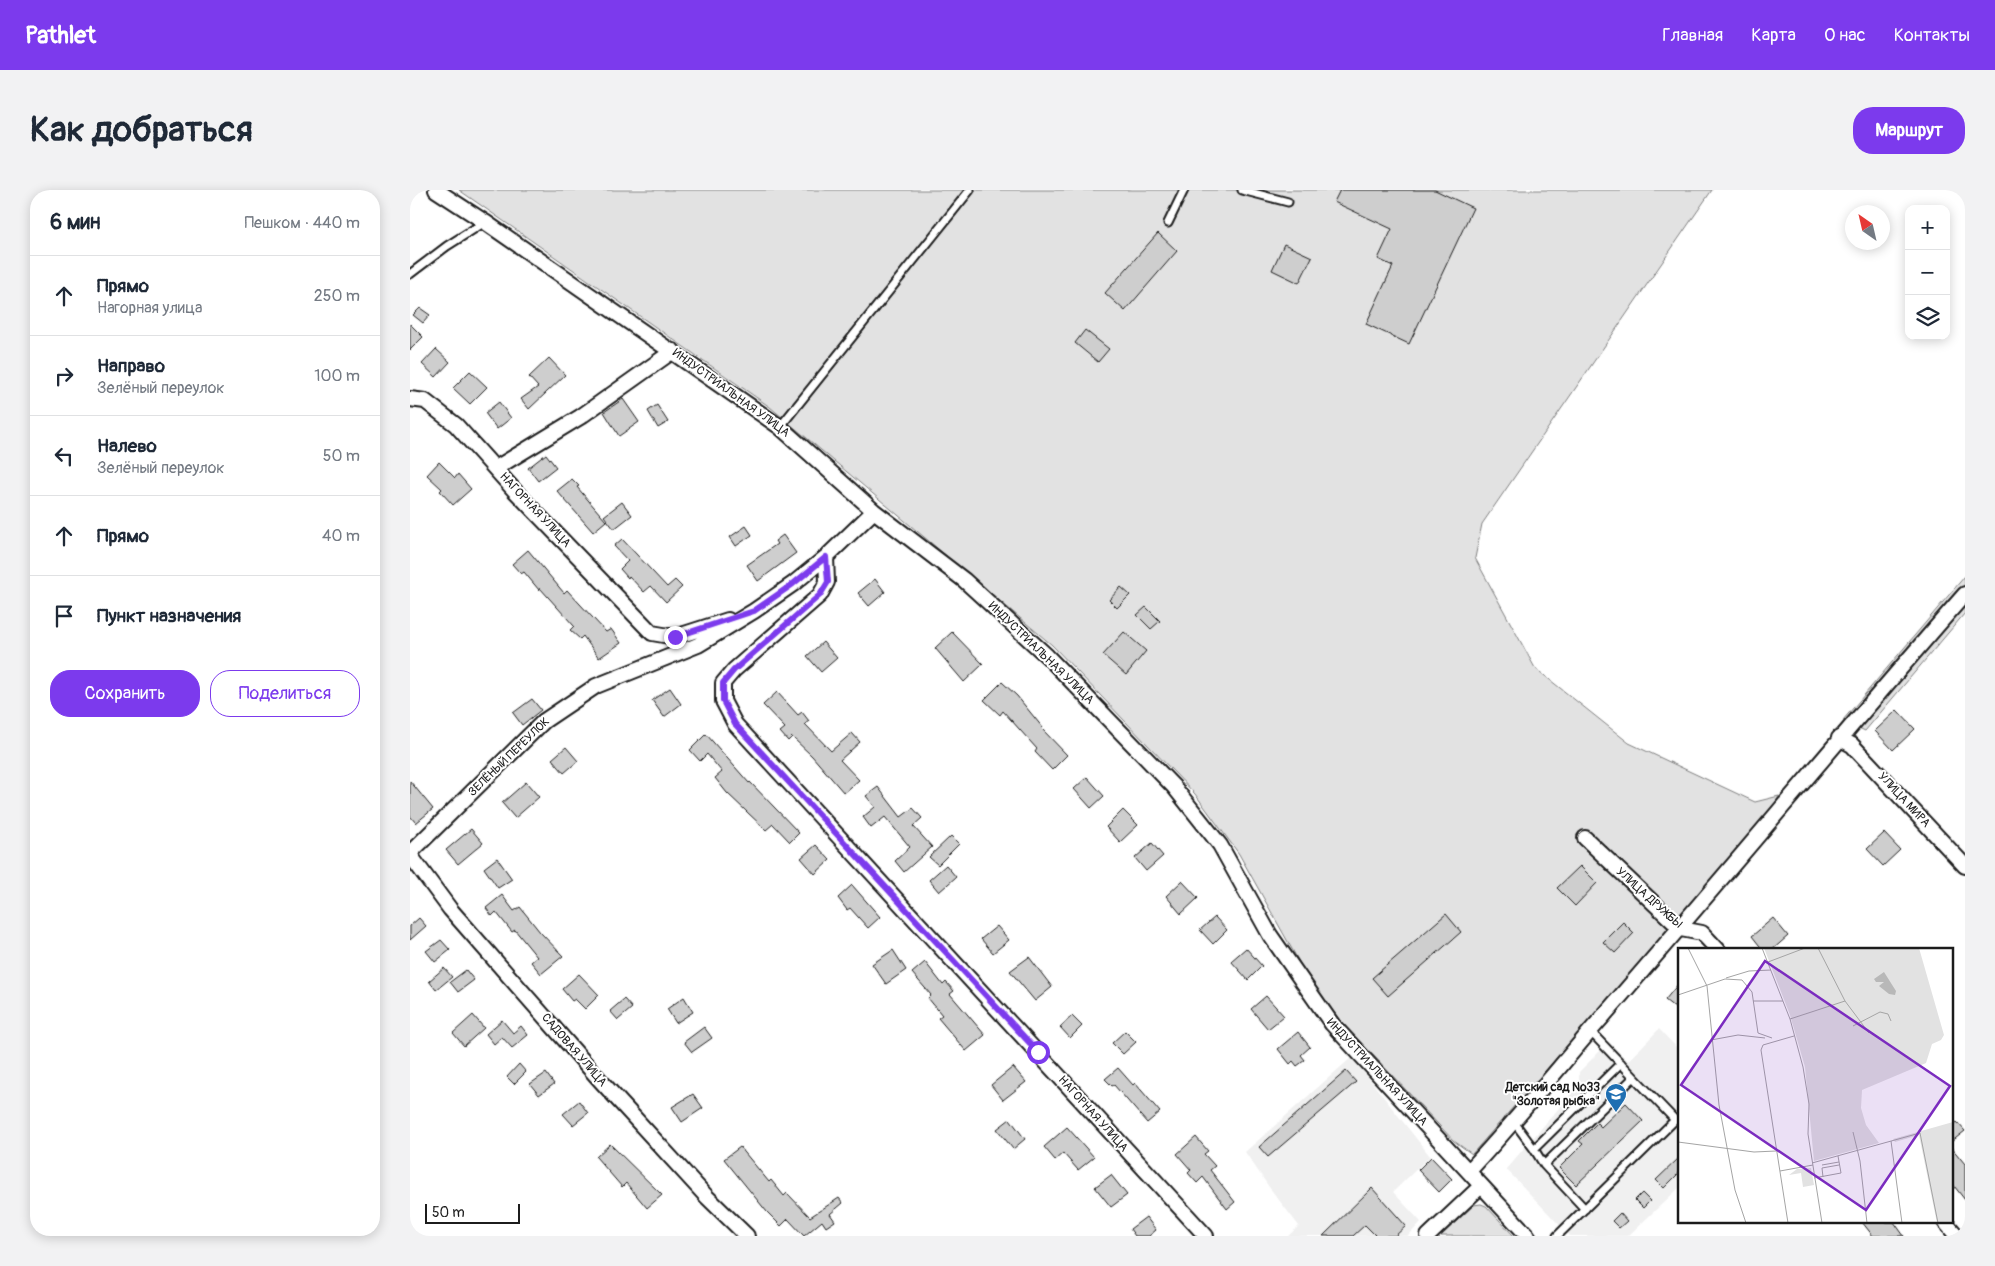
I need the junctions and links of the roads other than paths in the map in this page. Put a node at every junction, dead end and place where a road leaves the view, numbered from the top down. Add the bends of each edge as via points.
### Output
1 (436, 190) edge
2 (970, 190) edge
3 (1184, 190) edge
4 (1242, 190) edge
5 (1288, 202) dead end
6 (485, 222) junction
7 (1168, 223) dead end
8 (410, 274) edge
9 (672, 351) junction
10 (410, 398) edge
11 (780, 427) junction
12 (496, 468) junction
13 (874, 511) junction
14 (826, 557) junction
15 (1965, 594) edge
16 (754, 611) junction
17 (1839, 738) junction
18 (1585, 838) dead end
19 (410, 854) edge
20 (1965, 866) edge
21 (1681, 928) junction
22 (1716, 948) edge
23 (1590, 1031) junction
24 (1621, 1064) junction
25 (1634, 1077) junction
26 (1514, 1122) junction
27 (1534, 1149) junction
28 (1544, 1165) junction
29 (1470, 1171) junction
30 (1481, 1186) junction
31 (1585, 1209) junction
32 (1948, 1224) edge
33 (747, 1236) edge
34 (1206, 1236) edge
35 (1428, 1236) edge
36 (1528, 1236) edge
37 (1557, 1236) edge
38 (1957, 1236) edge

1 - 6 street, ИНДУСТРИАЛЬНАЯ УЛИЦА
2 - 11 lane
3 - 7 lane
4 - 5 lane
6 - 8 lane
6 - 9 street, ИНДУСТРИАЛЬНАЯ УЛИЦА
9 - 11 street, ИНДУСТРИАЛЬНАЯ УЛИЦА
9 - 12 street via 580,417
10 - 12 street, НАГОРНАЯ УЛИЦА via 425,402 456,425
11 - 13 street, ИНДУСТРИАЛЬНАЯ УЛИЦА
12 - 16 street, НАГОРНАЯ УЛИЦА via 652,633 675,637
13 - 14 street, ЗЕЛЁНЫЙ ПЕРЕУЛОК
13 - 29 street, ИНДУСТРИАЛЬНАЯ УЛИЦА via 964,580 1047,656 1174,787 1220,845 1270,935 1332,1024
14 - 16 street, ЗЕЛЁНЫЙ ПЕРЕУЛОК
14 - 34 street, НАГОРНАЯ УЛИЦА via 828,582 820,595 723,683 723,701 735,724
15 - 17 street
16 - 19 street, ЗЕЛЁНЫЙ ПЕРЕУЛОК via 698,645 596,686 544,721
17 - 20 street, УЛИЦА МИРА via 1852,745
17 - 21 street
18 - 21 street, УЛИЦА ДРУЖБЫ
19 - 33 street, САДОВАЯ УЛИЦА via 450,909 599,1079
21 - 22 street, УЛИЦА ДРУЖБЫ via 1702,933
21 - 23 street
23 - 24 lane
23 - 26 street
24 - 25 lane
24 - 27 lane
25 - 28 lane
25 - 31 lane via 1675,1120
26 - 27 lane
26 - 29 street
27 - 28 lane
28 - 31 lane
29 - 30 street, ИНДУСТРИАЛЬНАЯ УЛИЦА
30 - 35 street
30 - 36 street, ИНДУСТРИАЛЬНАЯ УЛИЦА
31 - 37 lane
32 - 38 street

